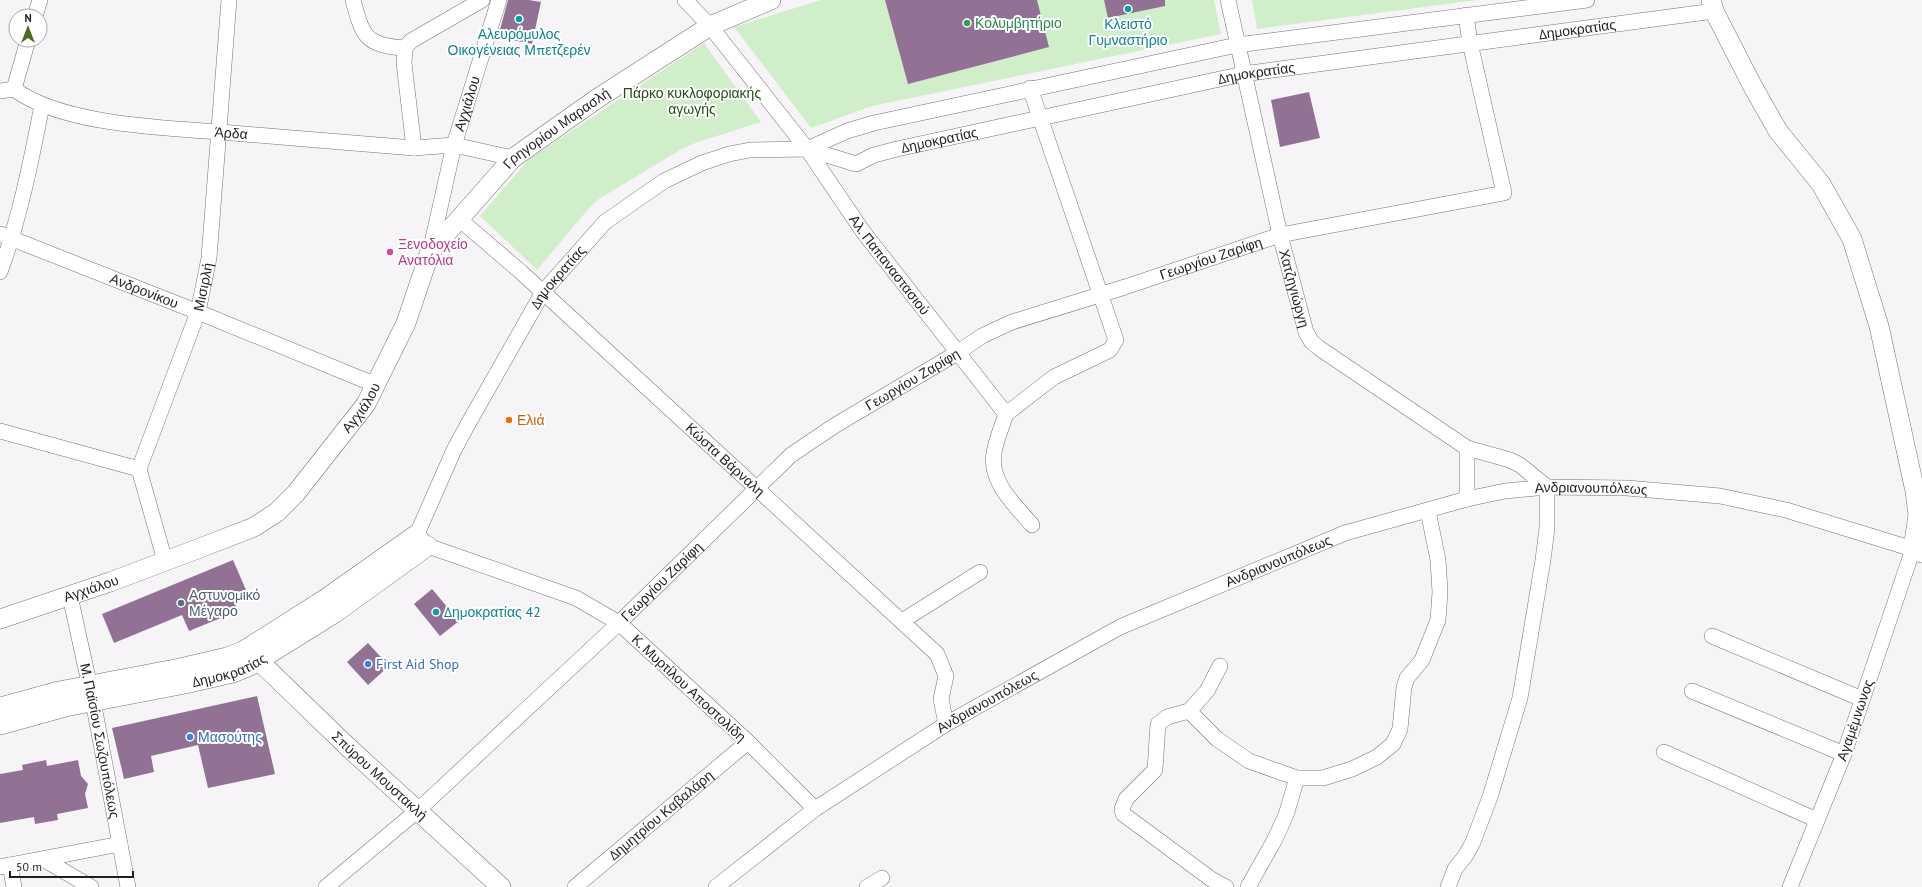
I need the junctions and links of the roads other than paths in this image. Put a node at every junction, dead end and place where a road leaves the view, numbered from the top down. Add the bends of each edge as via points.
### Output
1 (229, 0) edge
2 (353, 0) edge
3 (482, 0) edge
4 (499, 0) edge
5 (685, 0) edge
6 (770, 0) edge
7 (1228, 0) edge
8 (1587, 0) edge
9 (1712, 6) edge
10 (1466, 16) junction
11 (710, 26) junction
12 (1470, 44) junction
13 (1237, 45) junction
14 (25, 48) edge
15 (405, 48) junction
16 (1243, 74) junction
17 (1030, 88) junction
18 (7, 90) edge
19 (42, 105) junction
20 (1040, 118) junction
21 (220, 132) junction
22 (454, 145) junction
23 (414, 148) junction
24 (807, 149) junction
25 (513, 158) junction
26 (458, 219) junction
27 (1280, 235) junction
28 (6, 237) edge
29 (430, 252) junction
30 (0, 272) edge
31 (543, 292) junction
32 (1100, 293) junction
33 (198, 312) junction
34 (957, 354) junction
35 (376, 385) junction
36 (1006, 414) junction
37 (0, 431) edge
38 (1467, 448) junction
39 (139, 469) junction
40 (1547, 487) junction
41 (756, 488) junction
42 (1466, 499) junction
43 (1428, 511) junction
44 (1032, 525) dead end
45 (423, 540) junction
46 (1917, 551) edge
47 (165, 561) junction
48 (980, 572) dead end
49 (70, 596) junction
50 (0, 619) edge
51 (902, 621) junction
52 (619, 623) junction
53 (1712, 636) dead end
54 (260, 662) junction
55 (1220, 666) dead end
56 (1692, 691) dead end
57 (92, 693) junction
58 (1862, 699) junction
59 (0, 707) edge
60 (1189, 711) junction
61 (946, 724) junction
62 (0, 725) edge
63 (748, 742) junction
64 (1664, 752) dead end
65 (1844, 754) junction
66 (1297, 778) junction
67 (815, 809) junction
68 (418, 811) junction
69 (1817, 820) junction
70 (120, 844) junction
71 (42, 859) junction
72 (5, 866) edge
73 (882, 878) dead end
74 (14, 887) edge
75 (91, 887) edge
76 (128, 887) edge
77 (326, 887) edge
78 (501, 887) edge
79 (574, 887) edge
80 (717, 887) edge
81 (867, 887) edge
82 (1226, 887) edge
83 (1248, 887) edge
84 (1448, 887) edge
85 (1790, 887) edge

1 - 21 street, Μισιρλή
2 - 15 street via 363,33 374,43
3 - 15 street via 423,34
4 - 22 street, Αγχιάλου
5 - 11 street, Αλ. Παπαναστασιού
6 - 11 street, Γρηγορίου Μαρασλή
7 - 13 street, Χατζηγιώργη
8 - 10 street, Δημοκρατίας
9 - 12 street, Δημοκρατίας
9 - 46 street via 1778,131 1821,184 1852,239 1879,326 1915,491 1918,515
10 - 12 street
10 - 13 street, Δημοκρατίας
11 - 24 street, Αλ. Παπαναστασιού
11 - 25 street, Γρηγορίου Μαρασλή via 598,98
12 - 16 street, Δημοκρατίας
12 - 27 street, Γεωργίου Ζαρίφη via 1504,193
13 - 16 street, Χατζηγιώργη
13 - 17 street, Δημοκρατίας
14 - 18 street
15 - 23 street via 404,64
16 - 20 street, Δημοκρατίας
16 - 27 street, Χατζηγιώργη
17 - 20 street
17 - 24 street, Δημοκρατίας via 874,123 847,131
18 - 19 street, Άρδα
19 - 21 street, Άρδα via 116,123
19 - 28 street via 26,190
20 - 24 street, Δημοκρατίας via 897,149 874,155 856,164
20 - 32 street
21 - 23 street, Άρδα
21 - 33 street, Μισιρλή via 209,258
22 - 23 street, Άρδα
22 - 25 street, Άρδα
22 - 29 street, Αγχιάλου
24 - 31 street, Δημοκρατίας via 750,150 729,154 702,163 664,181 605,222
24 - 34 street, Αλ. Παπαναστασιού via 864,233
25 - 26 street, Γρηγορίου Μαρασλή
26 - 29 street, Γρηγορίου Μαρασλή
26 - 31 street, Κώστα Βάρναλη
27 - 32 street, Γεωργίου Ζαρίφη
27 - 38 street, Χατζηγιώργη via 1304,327 1312,341
28 - 30 street
28 - 33 street, Ανδρονίκου
29 - 35 street, Αγχιάλου via 406,323
31 - 41 street, Κώστα Βάρναλη
31 - 45 street, Δημοκρατίας via 468,424
32 - 34 street, Γεωργίου Ζαρίφη via 1012,322 982,336
32 - 36 street via 1116,340 1110,350 1054,377
33 - 35 street, Ανδρονίκου
33 - 39 street, Μισιρλή
34 - 36 street, Αλ. Παπαναστασιού
34 - 41 street, Γεωργίου Ζαρίφη via 834,426 791,455
35 - 47 street, Αγχιάλου via 366,404 296,493 277,512 254,527
36 - 44 street via 994,453 995,469 1010,499
37 - 39 street
38 - 40 street, Χατζηγιώργη via 1510,460
38 - 42 street
39 - 47 street
40 - 42 street, Ανδριανουπόλεως via 1505,491
40 - 46 street, Ανδριανουπόλεως via 1626,488 1720,496 1786,510
40 - 84 street via 1547,528 1520,698 1490,797 1473,842 1454,869
41 - 51 street, Κώστα Βάρναλη
41 - 52 street, Γεωργίου Ζαρίφη
42 - 43 street, Ανδριανουπόλεως
43 - 61 street, Ανδριανουπόλεως via 1345,533 1120,627
43 - 66 street via 1438,560 1438,620 1422,660 1407,678 1400,729 1393,744 1377,757 1352,769 1323,778
45 - 52 street, Κ. Μυρτίλου Αποστολίδη via 576,598
45 - 54 street, Δημοκρατίας via 335,613
45 - 57 street via 243,651
46 - 58 street, Αγαμέμνωνος
47 - 49 street, Αγχιάλου
48 - 51 street
49 - 50 street, Αγχιάλου
49 - 57 street, Μ. Παϊσίου Σωζουπόλεως
51 - 61 street, Κώστα Βάρναλη via 937,654 942,664 946,676 942,699
52 - 63 street, Κ. Μυρτίλου Αποστολίδη
52 - 68 street, Γεωργίου Ζαρίφη
53 - 58 street
54 - 57 street, Δημοκρατίας via 233,673 185,684
54 - 68 street, Σπύρου Μουστακλή
55 - 60 street via 1207,691
56 - 65 street
57 - 59 street via 30,698
57 - 62 street, Δημοκρατίας
57 - 70 street, Μ. Παϊσίου Σωζουπόλεως
58 - 65 street, Αγαμέμνωνος
60 - 66 street via 1217,739 1249,761
60 - 82 street via 1160,721 1157,728 1154,773 1126,799 1122,809 1127,818 1210,879
61 - 67 street, Ανδριανουπόλεως
63 - 67 street, Κ. Μυρτίλου Αποστολίδη
63 - 79 street, Δημητρίου Καβαλάρη
64 - 69 street
65 - 69 street, Αγαμέμνωνος
66 - 83 street via 1286,815
67 - 80 street, Ανδριανουπόλεως
68 - 77 street, Γεωργίου Ζαρίφη
68 - 78 street, Σπύρου Μουστακλή
69 - 85 street, Αγαμέμνωνος
70 - 71 street
70 - 76 street, Μ. Παϊσίου Σωζουπόλεως
71 - 72 street
71 - 75 street
72 - 74 street
73 - 81 street

